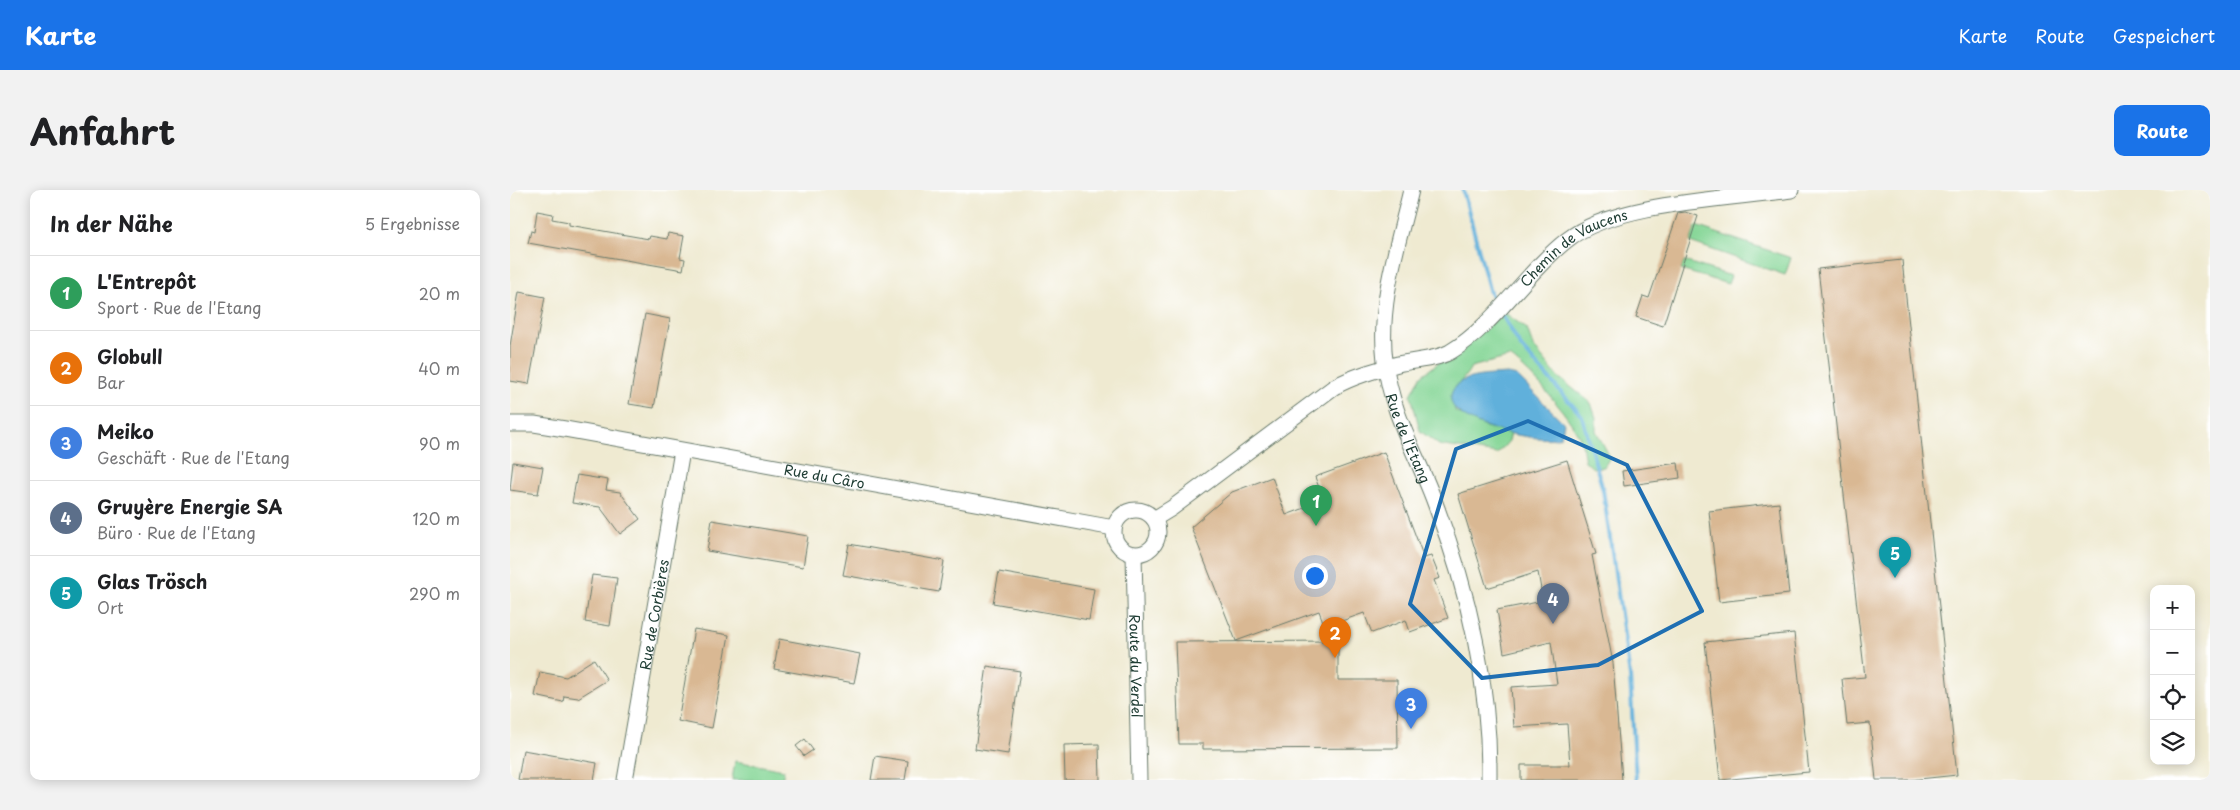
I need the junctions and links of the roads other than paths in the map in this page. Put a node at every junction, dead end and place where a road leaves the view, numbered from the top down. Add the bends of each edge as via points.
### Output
1 (1411, 190) edge
2 (1791, 190) edge
3 (1386, 368) junction
4 (510, 417) edge
5 (510, 424) edge
6 (534, 424) junction
7 (682, 451) junction
8 (1154, 519) junction
9 (1114, 528) junction
10 (1134, 554) junction
11 (625, 780) edge
12 (1139, 780) edge
13 (1489, 780) edge

1 - 3 street, Rue de l'Etang via 1386,299 1383,336
2 - 3 street, Chemin de Vaucens via 1692,202 1620,215 1592,225 1569,238 1492,315 1443,355
3 - 8 street via 1350,378 1334,387
3 - 13 street, Rue de l'Etang via 1396,410 1434,501 1466,597 1483,680
4 - 6 street, Rue du Câro
5 - 6 street, Rue du Câro
6 - 7 street, Rue du Câro
7 - 9 street, Rue du Câro
7 - 11 street, Rue de Corbières
8 - 9 street via 1144,511 1131,510 1120,516
8 - 10 street via 1158,525 1157,540 1148,551
9 - 10 street via 1121,548
10 - 12 street, Route du Verdel

